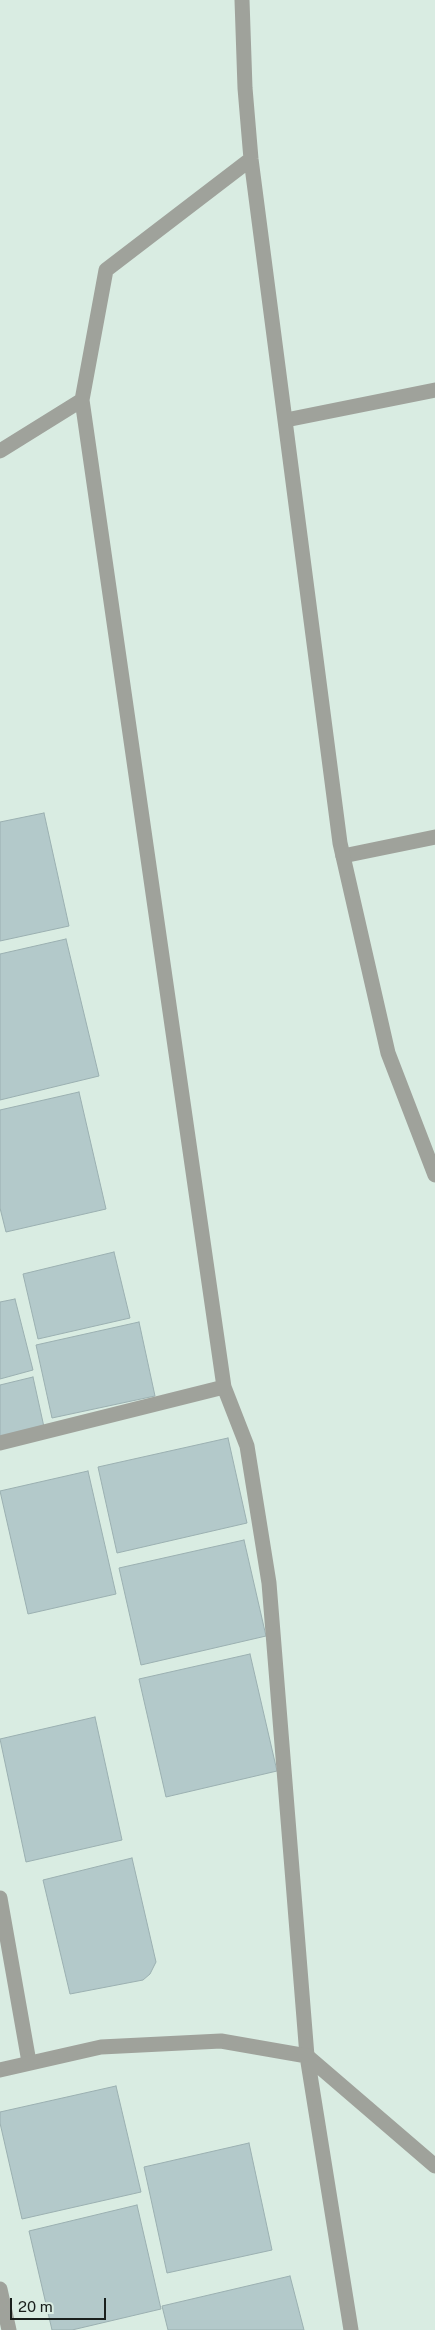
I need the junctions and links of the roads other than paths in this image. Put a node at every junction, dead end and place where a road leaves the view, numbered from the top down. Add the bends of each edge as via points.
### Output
1 (242, 0) edge
2 (251, 159) junction
3 (435, 390) edge
4 (82, 400) junction
5 (286, 420) junction
6 (0, 451) edge
7 (435, 837) edge
8 (343, 856) junction
9 (435, 1175) edge
10 (224, 1387) junction
11 (0, 1443) edge
12 (0, 1898) edge
13 (307, 2056) junction
14 (29, 2062) junction
15 (0, 2070) edge
16 (435, 2166) edge
17 (0, 2289) edge
18 (9, 2330) edge
19 (351, 2330) edge

1 - 2 street
2 - 4 street via 106,270
2 - 5 street
3 - 5 street
4 - 6 street
4 - 10 street
5 - 8 street
7 - 8 street
8 - 9 street via 388,1053
10 - 11 street
10 - 13 street via 247,1446 269,1583
12 - 14 street
13 - 14 street via 221,2041 101,2047
13 - 16 street
13 - 19 street
14 - 15 street
17 - 18 street

